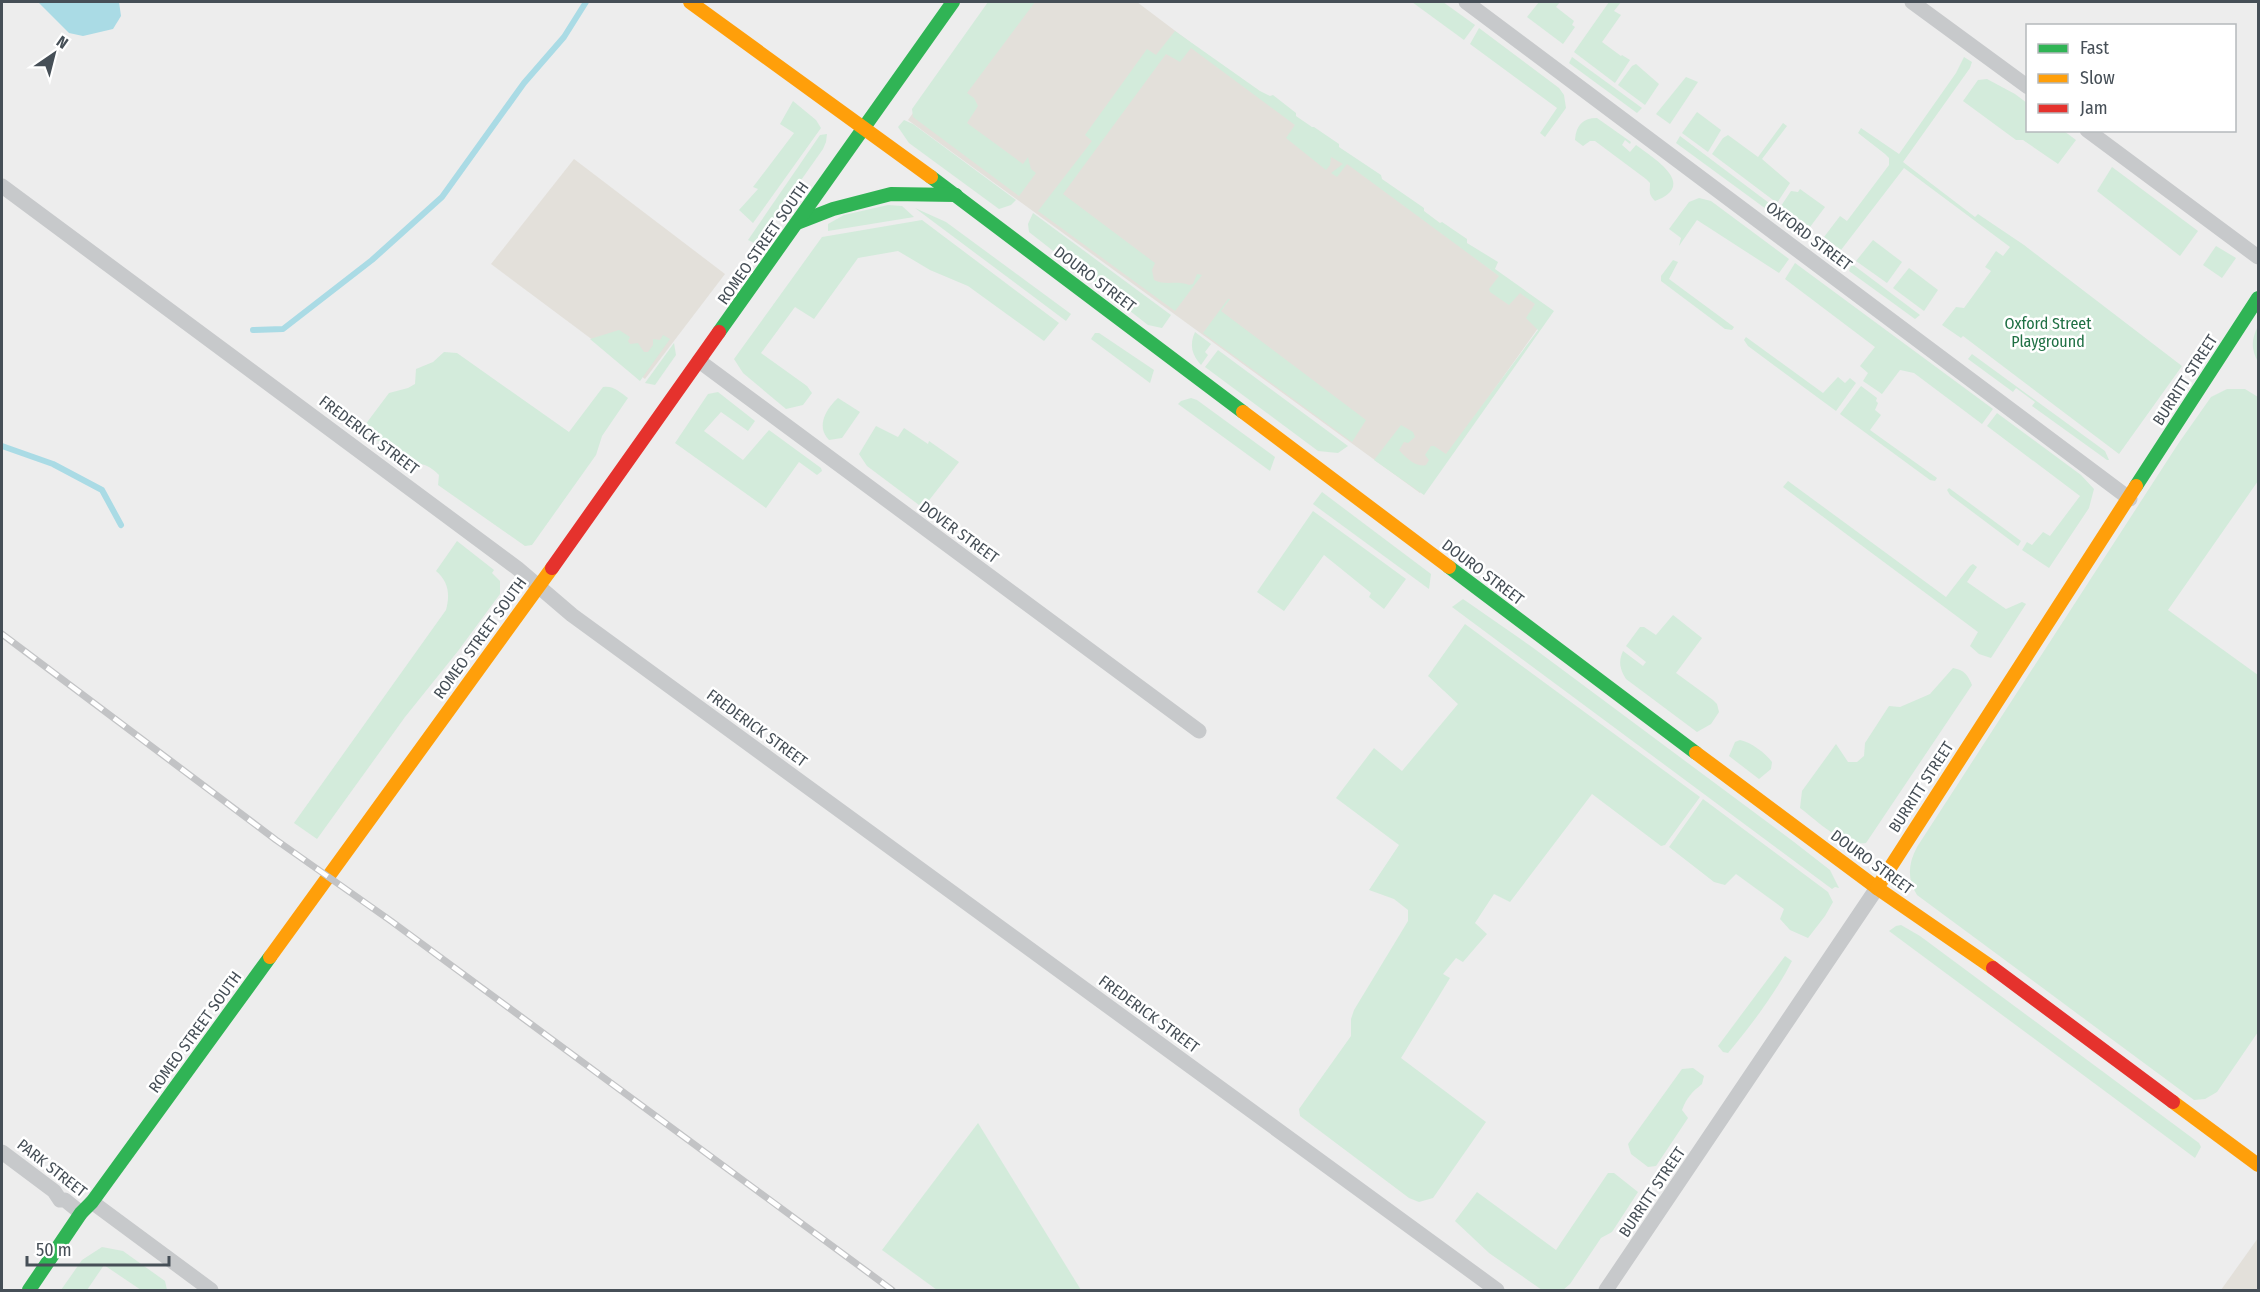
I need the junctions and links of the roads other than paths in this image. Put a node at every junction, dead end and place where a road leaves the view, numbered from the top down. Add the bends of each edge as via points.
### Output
1 (690, 2) edge
2 (953, 2) edge
3 (1466, 2) edge
4 (1912, 2) edge
5 (2026, 86) edge
6 (864, 129) junction
7 (2090, 132) edge
8 (2, 186) edge
9 (957, 196) junction
10 (797, 223) junction
11 (2259, 257) edge
12 (2259, 298) edge
13 (699, 361) junction
14 (2130, 499) junction
15 (539, 586) junction
16 (1199, 731) dead end
17 (1877, 888) junction
18 (2, 1152) edge
19 (2259, 1165) edge
20 (87, 1208) junction
21 (28, 1290) edge
22 (211, 1290) edge
23 (1497, 1290) edge
24 (1606, 1290) edge

1 - 6 street, DOURO STREET
2 - 6 street, ROMEO STREET SOUTH
3 - 14 street, OXFORD STREET
4 - 5 street
6 - 9 street, DOURO STREET
6 - 10 street, ROMEO STREET SOUTH
7 - 11 street
8 - 15 street, FREDERICK STREET
9 - 10 street via 891,194
9 - 17 street, DOURO STREET
10 - 13 street, ROMEO STREET SOUTH
12 - 14 street, BURRITT STREET
13 - 15 street, ROMEO STREET SOUTH
13 - 16 street, DOVER STREET
14 - 17 street, BURRITT STREET
15 - 20 street, ROMEO STREET SOUTH
15 - 23 street, FREDERICK STREET via 590,628
17 - 19 street, DOURO STREET via 1990,965
17 - 24 street, BURRITT STREET
18 - 20 street, PARK STREET via 54,1191 60,1200
20 - 21 street, ROMEO STREET SOUTH
20 - 22 street, PARK STREET

